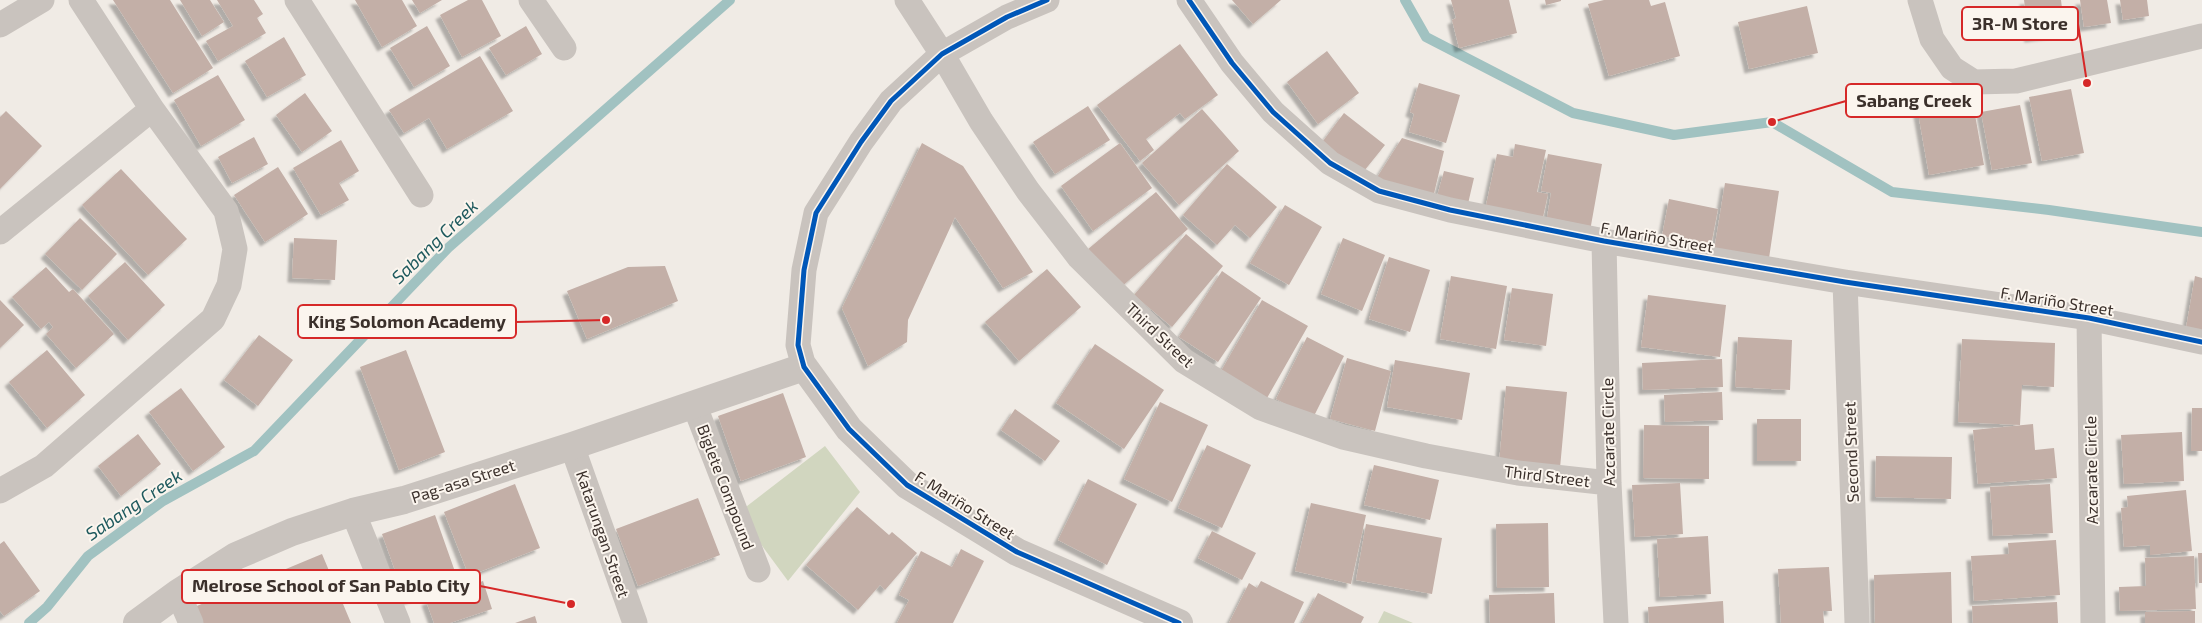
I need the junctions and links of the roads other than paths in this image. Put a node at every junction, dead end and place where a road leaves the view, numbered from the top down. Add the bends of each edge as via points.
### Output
1 (42, 0) edge
2 (80, 0) edge
3 (297, 0) edge
4 (531, 0) edge
5 (907, 0) edge
6 (1047, 0) edge
7 (1189, 0) edge
8 (1920, 0) edge
9 (0, 25) edge
10 (2202, 36) edge
11 (564, 48) dead end
12 (942, 54) junction
13 (152, 109) junction
14 (421, 195) dead end
15 (0, 232) edge
16 (1604, 241) junction
17 (1845, 282) junction
18 (2090, 318) junction
19 (2202, 342) edge
20 (804, 367) junction
21 (694, 404) junction
22 (572, 446) junction
23 (1609, 483) junction
24 (0, 491) edge
25 (354, 512) junction
26 (758, 570) dead end
27 (178, 592) junction
28 (137, 623) edge
29 (191, 623) edge
30 (398, 623) edge
31 (635, 623) edge
32 (1179, 623) edge
33 (1616, 623) edge
34 (1857, 623) edge
35 (2093, 623) edge

1 - 9 street
2 - 13 street
3 - 14 street
4 - 11 street
5 - 12 street, Third Street
6 - 12 street, F. Mariño Street via 1007,17
7 - 16 street, F. Mariño Street via 1232,63 1273,112 1330,163 1388,193 1450,210
8 - 10 street via 1932,39 1952,68 1974,82 2016,81
12 - 20 street, F. Mariño Street via 891,101 816,213 804,270 798,345
12 - 23 street, Third Street via 981,121 1028,191 1079,257 1184,361 1261,408 1343,437 1518,473
13 - 15 street
13 - 24 street via 226,211 236,249 229,285 213,319 44,466
16 - 17 street, F. Mariño Street
16 - 23 street, Azcarate Circle
17 - 18 street, F. Mariño Street
17 - 34 street, Second Street
18 - 19 street, F. Mariño Street
18 - 35 street, Azcarate Circle
20 - 21 street, Pag-asa Street
20 - 32 street, F. Mariño Street via 849,429 907,484 1017,552
21 - 22 street, Pag-asa Street
21 - 26 street, Biglete Compound
22 - 25 street, Pag-asa Street via 404,500
22 - 31 street, Katarungan Street
23 - 33 street, Azcarate Circle
25 - 27 street, Pag-asa Street via 292,532 236,556
25 - 30 street
27 - 28 street, Pag-asa Street
27 - 29 street

